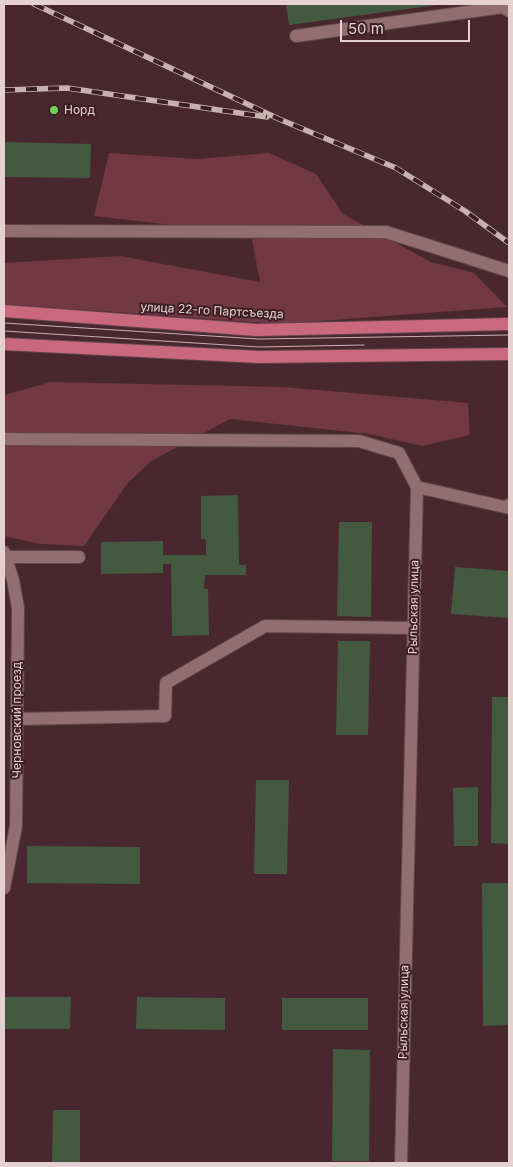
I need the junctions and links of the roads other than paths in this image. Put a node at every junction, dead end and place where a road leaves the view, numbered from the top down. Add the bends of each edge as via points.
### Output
1 (509, 11) edge
2 (296, 36) dead end
3 (4, 231) edge
4 (509, 272) edge
5 (4, 311) edge
6 (509, 324) edge
7 (4, 344) edge
8 (509, 354) edge
9 (4, 439) edge
10 (417, 487) junction
11 (509, 504) edge
12 (5, 555) edge
13 (79, 557) dead end
14 (414, 628) junction
15 (17, 719) junction
16 (4, 888) edge
17 (401, 1163) edge

1 - 2 street via 502,7
3 - 4 street via 386,232
5 - 6 main road, улица 22-го Партсъезда via 258,330
7 - 8 main road via 259,357
9 - 10 street, Рыльская улица via 360,441 399,453
10 - 11 street via 509,508
10 - 14 street, Рыльская улица
12 - 13 street
12 - 15 street, Черновский проезд via 18,608
14 - 15 street via 265,626 166,683 165,716
14 - 17 street, Рыльская улица
15 - 16 street, Черновский проезд via 16,826

